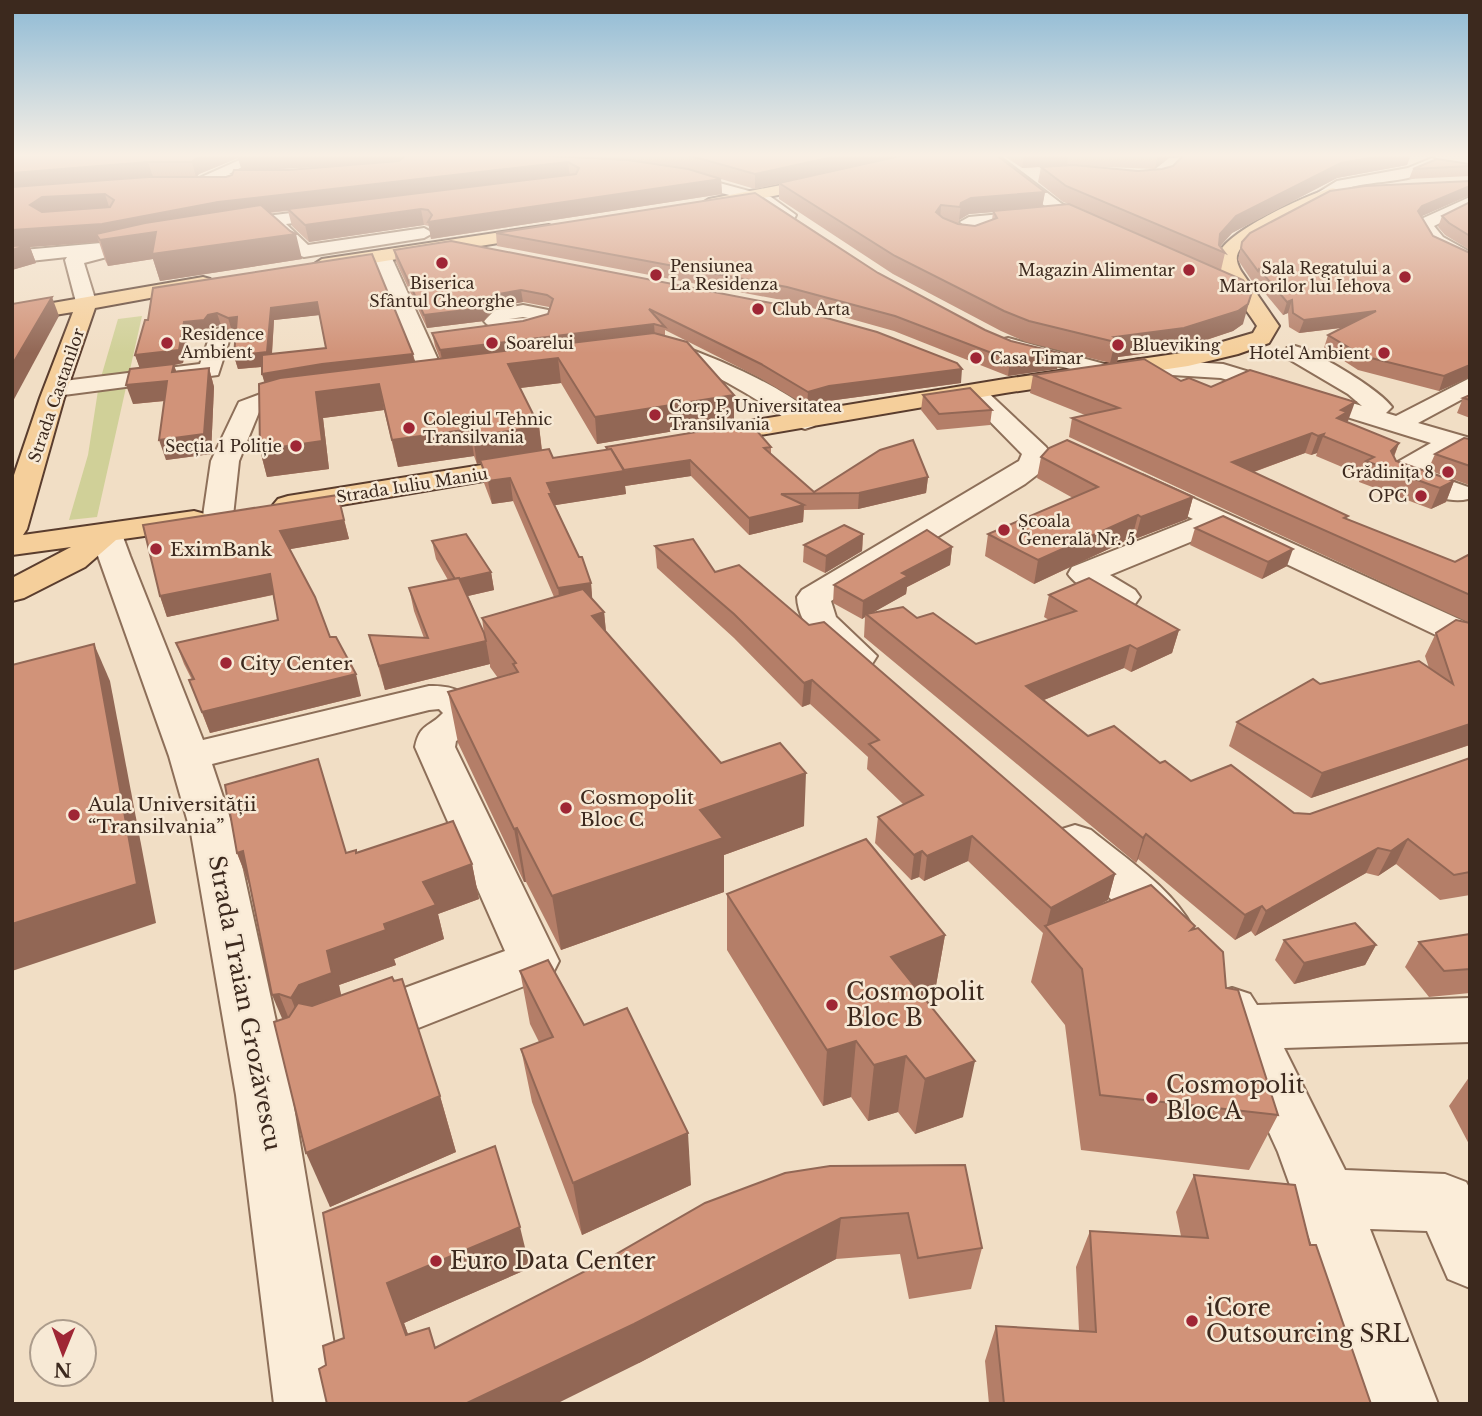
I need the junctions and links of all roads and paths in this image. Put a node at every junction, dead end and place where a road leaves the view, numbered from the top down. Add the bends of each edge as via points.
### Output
1 (272, 220) joint
2 (795, 220) edge
3 (990, 220) edge
4 (1083, 220) edge
5 (1275, 220) edge
6 (1433, 220) edge
7 (804, 226) edge
8 (211, 228) edge
9 (564, 228) edge
10 (946, 228) edge
11 (173, 235) edge
12 (1116, 235) edge
13 (128, 244) junction
14 (445, 246) junction
15 (1450, 248) junction
16 (1470, 253) edge
17 (48, 255) junction
18 (382, 256) junction
19 (514, 256) edge
20 (12, 257) edge
21 (1470, 259) edge
22 (74, 260) junction
23 (302, 268) edge
24 (1215, 277) edge
25 (223, 281) edge
26 (83, 293) junction
27 (1247, 293) junction
28 (506, 313) dead end
29 (12, 316) edge
30 (471, 332) edge
31 (220, 335) dead end
32 (445, 335) edge
33 (992, 338) edge
34 (1261, 338) junction
35 (418, 339) junction
36 (642, 348) edge
37 (1295, 353) dead end
38 (1139, 366) junction
39 (1104, 371) junction
40 (431, 374) edge
41 (975, 382) junction
42 (1470, 385) edge
43 (333, 387) edge
44 (56, 389) junction
45 (1395, 415) junction
46 (805, 421) junction
47 (684, 440) edge
48 (1464, 442) edge
49 (562, 460) edge
50 (1121, 474) edge
51 (1458, 493) dead end
52 (240, 513) junction
53 (1215, 520) junction
54 (12, 529) edge
55 (108, 533) junction
56 (12, 546) edge
57 (12, 591) edge
58 (1123, 597) edge
59 (1470, 637) edge
60 (890, 682) edge
61 (189, 757) junction
62 (1045, 816) edge
63 (1470, 1020) edge
64 (1244, 1027) junction
65 (294, 1053) junction
66 (1326, 1198) junction
67 (1470, 1257) edge
68 (309, 1404) edge
69 (1404, 1404) edge

1 - 8 street
1 - 14 street via 304,251 417,226
2 - 7 street
3 - 10 street via 969,222 984,233 962,235
4 - 12 street
5 - 27 main road via 1239,239 1226,256
6 - 15 street via 1425,224 1427,233
9 - 14 main road
11 - 13 street
13 - 17 street
13 - 22 street
14 - 18 main road
14 - 19 street
15 - 16 street
15 - 21 street
17 - 20 street
17 - 22 street via 71,255
18 - 23 main road
18 - 35 street
22 - 26 street
24 - 27 street
25 - 26 main road
26 - 29 main road
26 - 44 main road, Strada Castanilor via 83,316
27 - 34 main road via 1268,326
28 - 30 street
31 - 44 street via 210,370
32 - 35 street
33 - 39 street
34 - 38 main road via 1198,357
34 - 45 street via 1253,346 1252,356 1269,371
35 - 40 street
36 - 46 street via 681,353
37 - 45 street
38 - 39 main road
38 - 48 street via 1223,371
39 - 41 main road via 1005,386
41 - 46 main road
41 - 60 street via 1044,443 1032,465 814,597 813,608 820,622
42 - 45 street
43 - 52 street via 283,394 248,407 225,461
44 - 54 main road, Strada Castanilor
45 - 48 street
46 - 47 main road
48 - 51 street via 1399,472
49 - 52 main road, Strada Iuliu Maniu
50 - 53 street
52 - 55 main road, Strada Iuliu Maniu
53 - 58 street via 1084,574
53 - 59 street
55 - 56 main road, Strada Iuliu Maniu
55 - 57 main road via 74,560
55 - 61 street, Strada Traian Grozăvescu
61 - 65 street, Strada Traian Grozăvescu
61 - 65 street via 429,698 447,696 464,714 437,736 435,747 534,961
62 - 64 street via 1150,906
63 - 64 street
64 - 66 street via 1288,1109
65 - 68 street, Strada Traian Grozăvescu
66 - 67 street via 1445,1203
66 - 69 street

